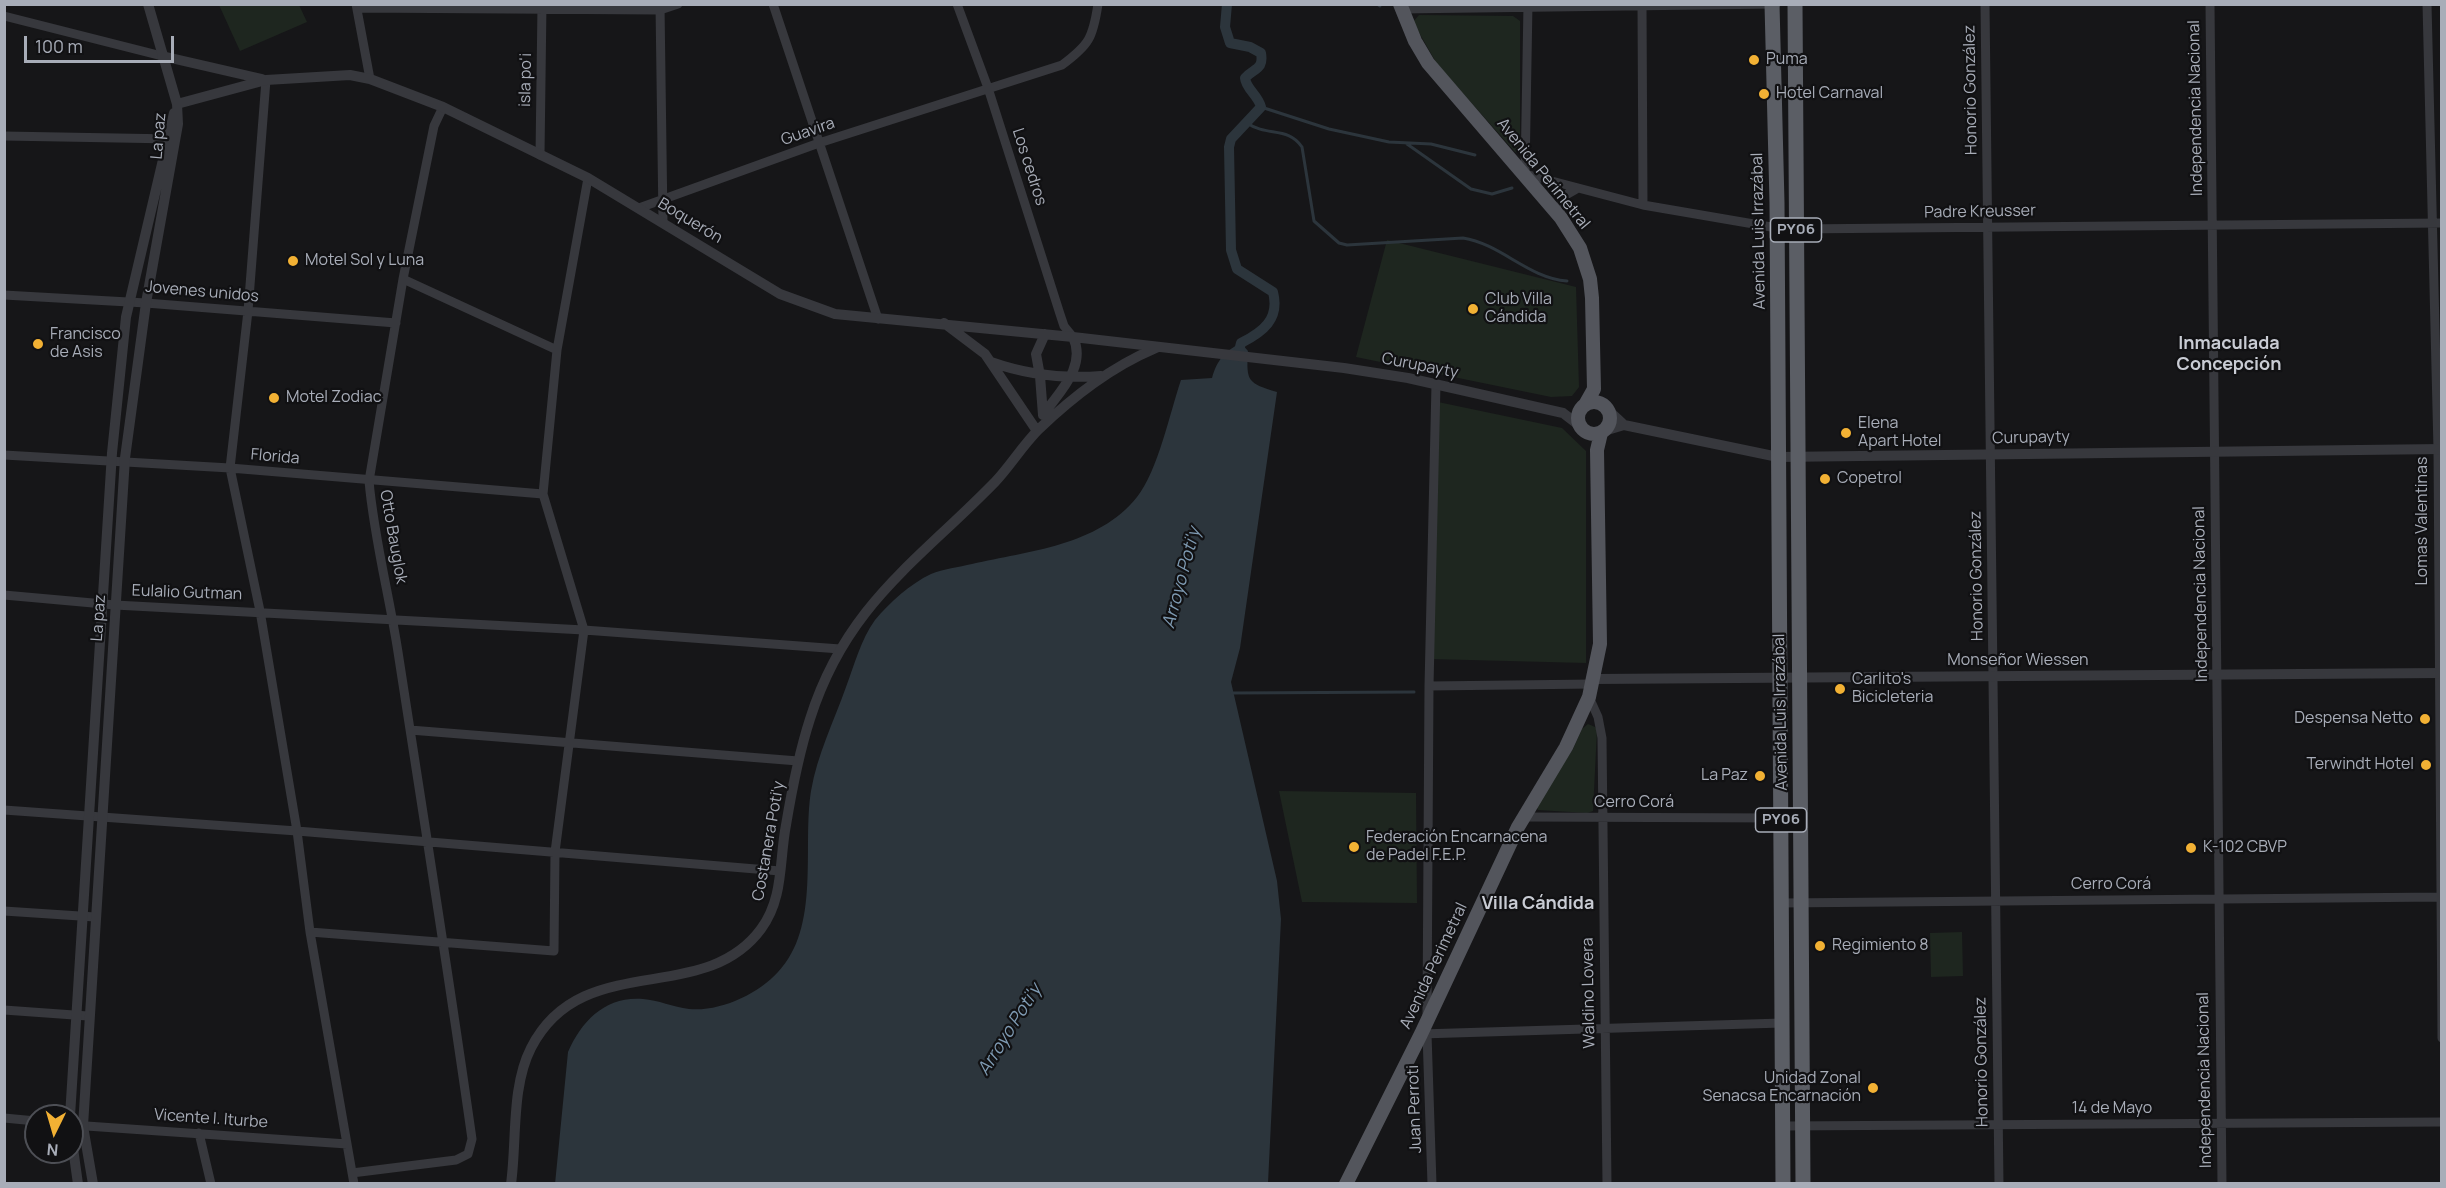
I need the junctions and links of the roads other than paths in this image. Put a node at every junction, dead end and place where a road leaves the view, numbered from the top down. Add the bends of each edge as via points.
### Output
1 (148, 4) edge
2 (678, 4) edge
3 (773, 4) edge
4 (957, 4) edge
5 (1098, 4) edge
6 (1795, 4) edge
7 (1985, 4) edge
8 (2210, 4) edge
9 (2427, 4) edge
10 (1642, 5) edge
11 (1774, 5) edge
12 (357, 6) edge
13 (1528, 6) edge
14 (660, 7) edge
15 (1406, 7) edge
16 (542, 8) edge
17 (4, 16) edge
18 (162, 56) junction
19 (370, 79) junction
20 (266, 80) junction
21 (988, 87) junction
22 (177, 104) junction
23 (442, 108) junction
24 (4, 136) edge
25 (172, 139) junction
26 (819, 143) junction
27 (540, 156) junction
28 (1526, 174) junction
29 (588, 178) junction
30 (1578, 188) junction
31 (663, 198) junction
32 (1643, 205) junction
33 (639, 208) junction
34 (1559, 215) junction
35 (663, 222) junction
36 (2437, 223) edge
37 (2212, 225) junction
38 (1987, 227) junction
39 (1777, 228) junction
40 (1796, 229) junction
41 (403, 279) junction
42 (4, 295) edge
43 (130, 302) junction
44 (146, 303) junction
45 (248, 311) junction
46 (879, 319) junction
47 (396, 323) junction
48 (944, 323) junction
49 (1044, 334) junction
50 (1073, 337) junction
51 (1158, 347) junction
52 (557, 350) junction
53 (1205, 352) joint
54 (990, 362) junction
55 (1040, 376) junction
56 (1101, 376) junction
57 (1069, 378) junction
58 (1436, 384) junction
59 (1594, 389) junction
60 (1583, 406) junction
61 (1607, 408) junction
62 (1563, 413) junction
63 (1043, 415) junction
64 (1624, 425) junction
65 (1037, 431) junction
66 (1593, 431) junction
67 (2440, 449) edge
68 (2214, 451) junction
69 (1990, 453) junction
70 (4, 455) edge
71 (1798, 455) junction
72 (1778, 457) junction
73 (111, 462) junction
74 (125, 463) junction
75 (230, 468) junction
76 (369, 481) junction
77 (543, 494) junction
78 (4, 596) edge
79 (102, 604) junction
80 (115, 605) junction
81 (260, 611) junction
82 (393, 619) junction
83 (584, 630) junction
84 (840, 649) junction
85 (2440, 673) edge
86 (2216, 675) junction
87 (1993, 676) junction
88 (1779, 678) junction
89 (1798, 678) junction
90 (1429, 686) junction
91 (1592, 687) junction
92 (410, 730) junction
93 (569, 741) junction
94 (798, 761) junction
95 (4, 810) edge
96 (88, 815) junction
97 (101, 816) junction
98 (1523, 817) junction
99 (1602, 818) junction
100 (1781, 818) junction
101 (297, 831) junction
102 (427, 842) junction
103 (555, 852) junction
104 (780, 871) junction
105 (2441, 897) edge
106 (2219, 899) junction
107 (1995, 901) junction
108 (1781, 903) junction
109 (1802, 903) junction
110 (4, 911) edge
111 (82, 916) junction
112 (95, 917) junction
113 (310, 932) junction
114 (444, 943) junction
115 (4, 1010) edge
116 (76, 1015) junction
117 (88, 1016) junction
118 (1782, 1023) junction
119 (1425, 1029) junction
120 (1605, 1029) junction
121 (2442, 1038) edge
122 (71, 1104) edge
123 (80, 1104) edge
124 (4, 1118) edge
125 (24, 1120) edge
126 (2442, 1122) edge
127 (2221, 1123) junction
128 (84, 1125) edge
129 (1998, 1125) junction
130 (1783, 1126) junction
131 (1803, 1126) junction
132 (199, 1133) junction
133 (347, 1144) junction
134 (84, 1149) edge
135 (75, 1164) edge
136 (352, 1173) junction
137 (78, 1184) edge
138 (93, 1184) edge
139 (211, 1184) edge
140 (354, 1184) edge
141 (511, 1184) edge
142 (1346, 1184) edge
143 (1432, 1184) edge
144 (1606, 1184) edge
145 (1783, 1184) edge
146 (1803, 1184) edge
147 (1999, 1184) edge
148 (2222, 1184) edge

1 - 18 street, La paz
2 - 14 street
3 - 26 street
4 - 21 street, Los cedros
5 - 21 street, Guavira via 1092,37 1083,49 1062,64
6 - 40 highway, PY06
7 - 38 street, Honorio González
8 - 37 street, Independencia Nacional
9 - 36 street, Lomas Valentinas
10 - 11 street
10 - 13 street
10 - 32 street
11 - 39 highway, Avenida Luis Irrazábal / PY06
12 - 16 street
12 - 19 street
13 - 15 street
13 - 28 street
14 - 16 street
14 - 31 street
15 - 28 main road, Avenida Perimetral via 1428,63
16 - 27 street, isla po'i
17 - 18 street
18 - 20 street
18 - 22 street, La paz
19 - 20 street, Boquerón via 350,75
19 - 23 street, Boquerón
20 - 22 street, Boquerón
20 - 45 street
21 - 26 street, Guavira
21 - 50 street, Los cedros via 1064,326
22 - 25 street, La paz
23 - 27 street, Boquerón
23 - 41 street, Otto Bauglok via 434,126
24 - 25 street
25 - 43 street, La paz
25 - 44 street, La paz
26 - 31 street, Guavira
26 - 46 street
27 - 29 street, Boquerón
28 - 30 street, Padre Kreusser
28 - 34 main road, Avenida Perimetral
29 - 33 street, Boquerón
29 - 52 street
30 - 32 street, Padre Kreusser
30 - 34 street via 1564,196
31 - 33 street, Guavira
31 - 35 street
32 - 39 street, Padre Kreusser
33 - 35 street, Boquerón
34 - 59 main road, Avenida Perimetral via 1580,248 1590,279
35 - 46 street, Boquerón via 780,294 836,314
36 - 37 street, Padre Kreusser
36 - 67 street, Lomas Valentinas
37 - 38 street, Padre Kreusser
37 - 68 street, Independencia Nacional
38 - 40 street, Padre Kreusser
38 - 69 street, Honorio González
39 - 40 street, Padre Kreusser
39 - 72 highway, Avenida Luis Irrazábal / PY06
40 - 71 highway, PY06
41 - 47 street, Otto Bauglok
41 - 52 street
42 - 43 street, Jovenes unidos
43 - 44 street, Jovenes unidos
43 - 73 street, La paz
44 - 45 street, Jovenes unidos
44 - 74 street, La paz
45 - 47 street, Jovenes unidos
45 - 75 street
46 - 48 street, Boquerón
47 - 76 street, Otto Bauglok
48 - 49 street, Boquerón
48 - 54 street
49 - 50 street, Boquerón
49 - 55 street via 1036,354
50 - 51 street, Boquerón
50 - 57 street via 1078,358
51 - 53 street, Boquerón
51 - 56 street
52 - 77 street
53 - 58 street, Curupayty via 1372,372
54 - 55 street
54 - 65 street
55 - 57 street
55 - 63 street
56 - 57 street
56 - 65 street, Costanera Poti'y
57 - 63 street
58 - 62 street, Curupayty
58 - 90 street, Juan Perroti
59 - 60 main road, Avenida Perimetral
59 - 61 main road
60 - 61 main road via 1595,402
60 - 62 street, Curupayty
60 - 66 main road, Avenida Perimetral via 1578,417
61 - 64 street
61 - 66 main road, Avenida Perimetral via 1610,421
62 - 66 street, Curupayty
63 - 65 street
64 - 66 street, Curupayty
64 - 72 street, Curupayty
65 - 84 street, Costanera Poti'y via 995,482 890,582
66 - 91 main road, Avenida Perimetral via 1597,450 1600,644
67 - 68 street, Curupayty
67 - 85 street, Lomas Valentinas
68 - 69 street, Curupayty
68 - 86 street, Independencia Nacional
69 - 71 street, Curupayty
69 - 87 street, Honorio González
70 - 73 street, Florida
71 - 72 street, Curupayty
71 - 89 highway, Avenida Luis Irrazábal / PY06
72 - 88 highway, PY06
73 - 74 street, Florida
73 - 79 street, La paz
74 - 75 street, Florida
74 - 80 street, La paz
75 - 76 street, Florida
75 - 81 street
76 - 77 street, Florida
76 - 82 street, Otto Bauglok
77 - 83 street
78 - 79 street, Eulalio Gutman
79 - 80 street, Eulalio Gutman
79 - 96 street, La paz
80 - 81 street, Eulalio Gutman
80 - 97 street, La paz
81 - 82 street, Eulalio Gutman
81 - 101 street
82 - 83 street, Eulalio Gutman
82 - 92 street, Otto Bauglok
83 - 84 street, Eulalio Gutman
83 - 93 street
84 - 94 street, Costanera Poti'y via 827,672
85 - 86 street, Monseñor Wiessen
85 - 105 street, Lomas Valentinas
86 - 87 street, Monseñor Wiessen
86 - 106 street, Independencia Nacional
87 - 89 street, Monseñor Wiessen
87 - 107 street, Honorio González
88 - 89 street, Monseñor Wiessen
88 - 91 street, Monseñor Wiessen
88 - 100 highway, PY06
89 - 109 highway, Avenida Luis Irrazábal / PY06
90 - 91 street
90 - 119 street, Juan Perroti via 1430,886
91 - 98 main road, Avenida Perimetral via 1566,747
91 - 99 street, Waldino Lovera via 1602,738
92 - 93 street
92 - 102 street, Otto Bauglok
93 - 94 street
93 - 103 street
94 - 104 street, Costanera Poti'y
95 - 96 street
96 - 97 street
96 - 111 street, La paz
97 - 101 street
97 - 112 street, La paz
98 - 99 street, Cerro Corá
98 - 119 main road, Avenida Perimetral
99 - 100 street, Cerro Corá
99 - 120 street, Waldino Lovera
100 - 108 highway, PY06
101 - 102 street
101 - 113 street
102 - 103 street
102 - 114 street, Otto Bauglok
103 - 104 street
103 - 114 street via 554,951
104 - 141 street, Costanera Poti'y via 777,899 770,916 751,943 737,954 705,969 620,983 591,992 550,1022 530,1049 525,1064
105 - 106 street, Cerro Corá
105 - 121 street, Lomas Valentinas
106 - 107 street, Cerro Corá
106 - 127 street, Independencia Nacional
107 - 109 street, Cerro Corá
107 - 129 street, Honorio González
108 - 109 street, Cerro Corá
108 - 118 highway, PY06
109 - 131 highway, Avenida Luis Irrazábal / PY06
110 - 111 street
111 - 112 street
111 - 116 street, La paz
112 - 117 street, La paz
113 - 114 street
113 - 133 street
114 - 136 street, Otto Bauglok via 471,1148 456,1160
115 - 116 street
116 - 117 street
116 - 122 street, La paz
117 - 123 street, La paz
118 - 120 street
118 - 130 highway, PY06
119 - 120 street
119 - 142 main road, Avenida Perimetral
119 - 143 street, Juan Perroti
120 - 144 street, Waldino Lovera
124 - 125 street
126 - 127 street, 14 de Mayo
127 - 129 street, 14 de Mayo
127 - 148 street, Independencia Nacional
128 - 132 street, Vicente I. Iturbe
129 - 131 street, 14 de Mayo
129 - 147 street, Honorio González
130 - 131 street, 14 de Mayo
130 - 145 highway, PY06
131 - 146 highway, Avenida Luis Irrazábal / PY06
132 - 133 street, Vicente I. Iturbe
132 - 139 street
133 - 136 street
134 - 138 street, La paz
135 - 137 street
136 - 140 street

